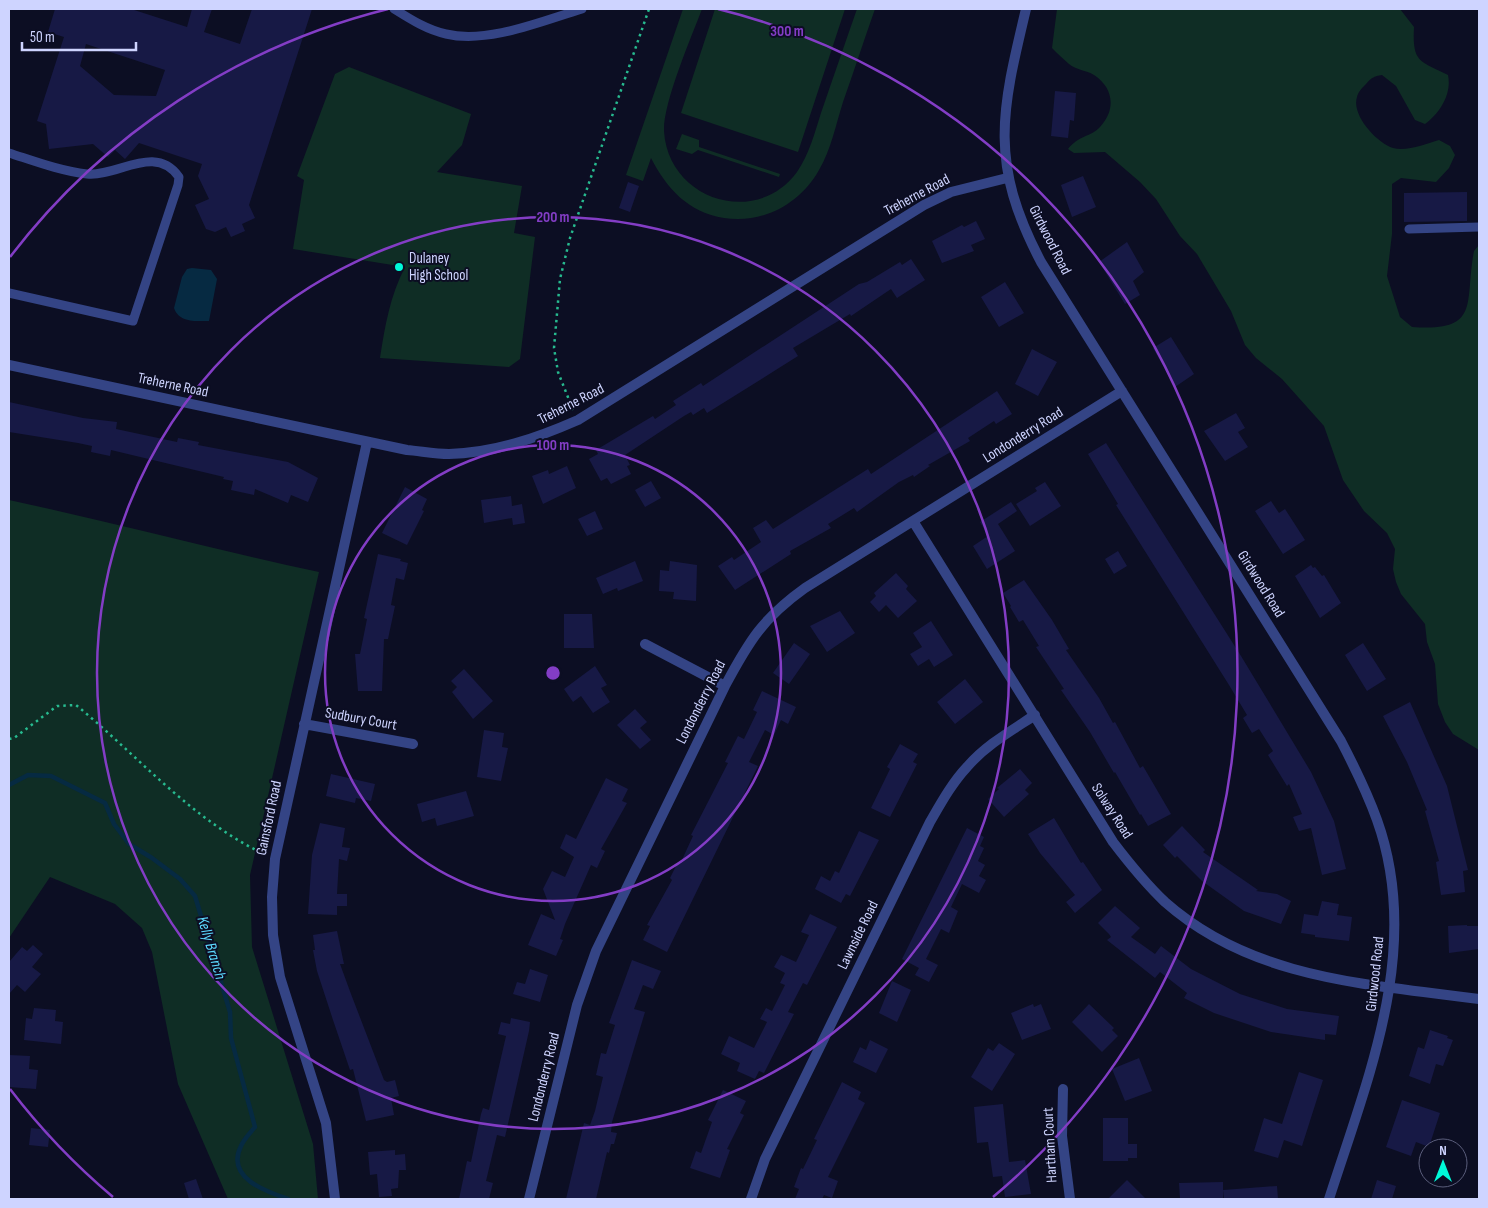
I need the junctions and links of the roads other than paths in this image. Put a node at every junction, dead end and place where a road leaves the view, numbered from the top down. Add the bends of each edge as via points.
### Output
1 (394, 9) edge
2 (582, 9) edge
3 (1026, 9) edge
4 (9, 153) edge
5 (1007, 178) junction
6 (1479, 227) edge
7 (1409, 229) dead end
8 (9, 293) edge
9 (9, 365) edge
10 (1122, 391) junction
11 (367, 442) junction
12 (913, 521) junction
13 (645, 644) dead end
14 (726, 686) junction
15 (1035, 715) junction
16 (304, 724) junction
17 (413, 744) dead end
18 (1391, 987) junction
19 (1479, 999) edge
20 (1063, 1089) dead end
21 (336, 1199) edge
22 (529, 1199) edge
23 (751, 1199) edge
24 (1070, 1199) edge
25 (1329, 1199) edge

1 - 2 lane via 421,26 447,35 473,36 508,32
3 - 5 street, Girdwood Road via 1005,101 1003,140
4 - 8 lane via 88,174 105,173 148,160 168,164 179,177 134,321
5 - 10 street, Girdwood Road via 1024,229 1041,262
5 - 11 street, Treherne Road via 951,192 924,206 578,420 542,436 471,452 447,454
6 - 7 lane
9 - 11 street, Treherne Road
10 - 12 street, Londonderry Road
10 - 18 street, Girdwood Road via 1341,740 1362,780 1378,822 1389,869 1395,949
11 - 16 street, Gainsford Road
12 - 14 street, Londonderry Road via 780,606 746,647
12 - 15 street, Solway Road
13 - 14 street
14 - 22 street, Londonderry Road via 596,951 577,1004
15 - 18 street, Solway Road via 1113,842 1165,902 1196,926 1232,947 1270,963 1308,974
15 - 23 street, Lawnside Road via 994,742 967,767 934,815 766,1159
16 - 17 street, Sudbury Court
16 - 21 street, Gainsford Road via 274,859 273,935 280,978 326,1123
18 - 19 street, Solway Road
18 - 25 street, Girdwood Road via 1383,1028
20 - 24 street, Hartham Court via 1062,1136

